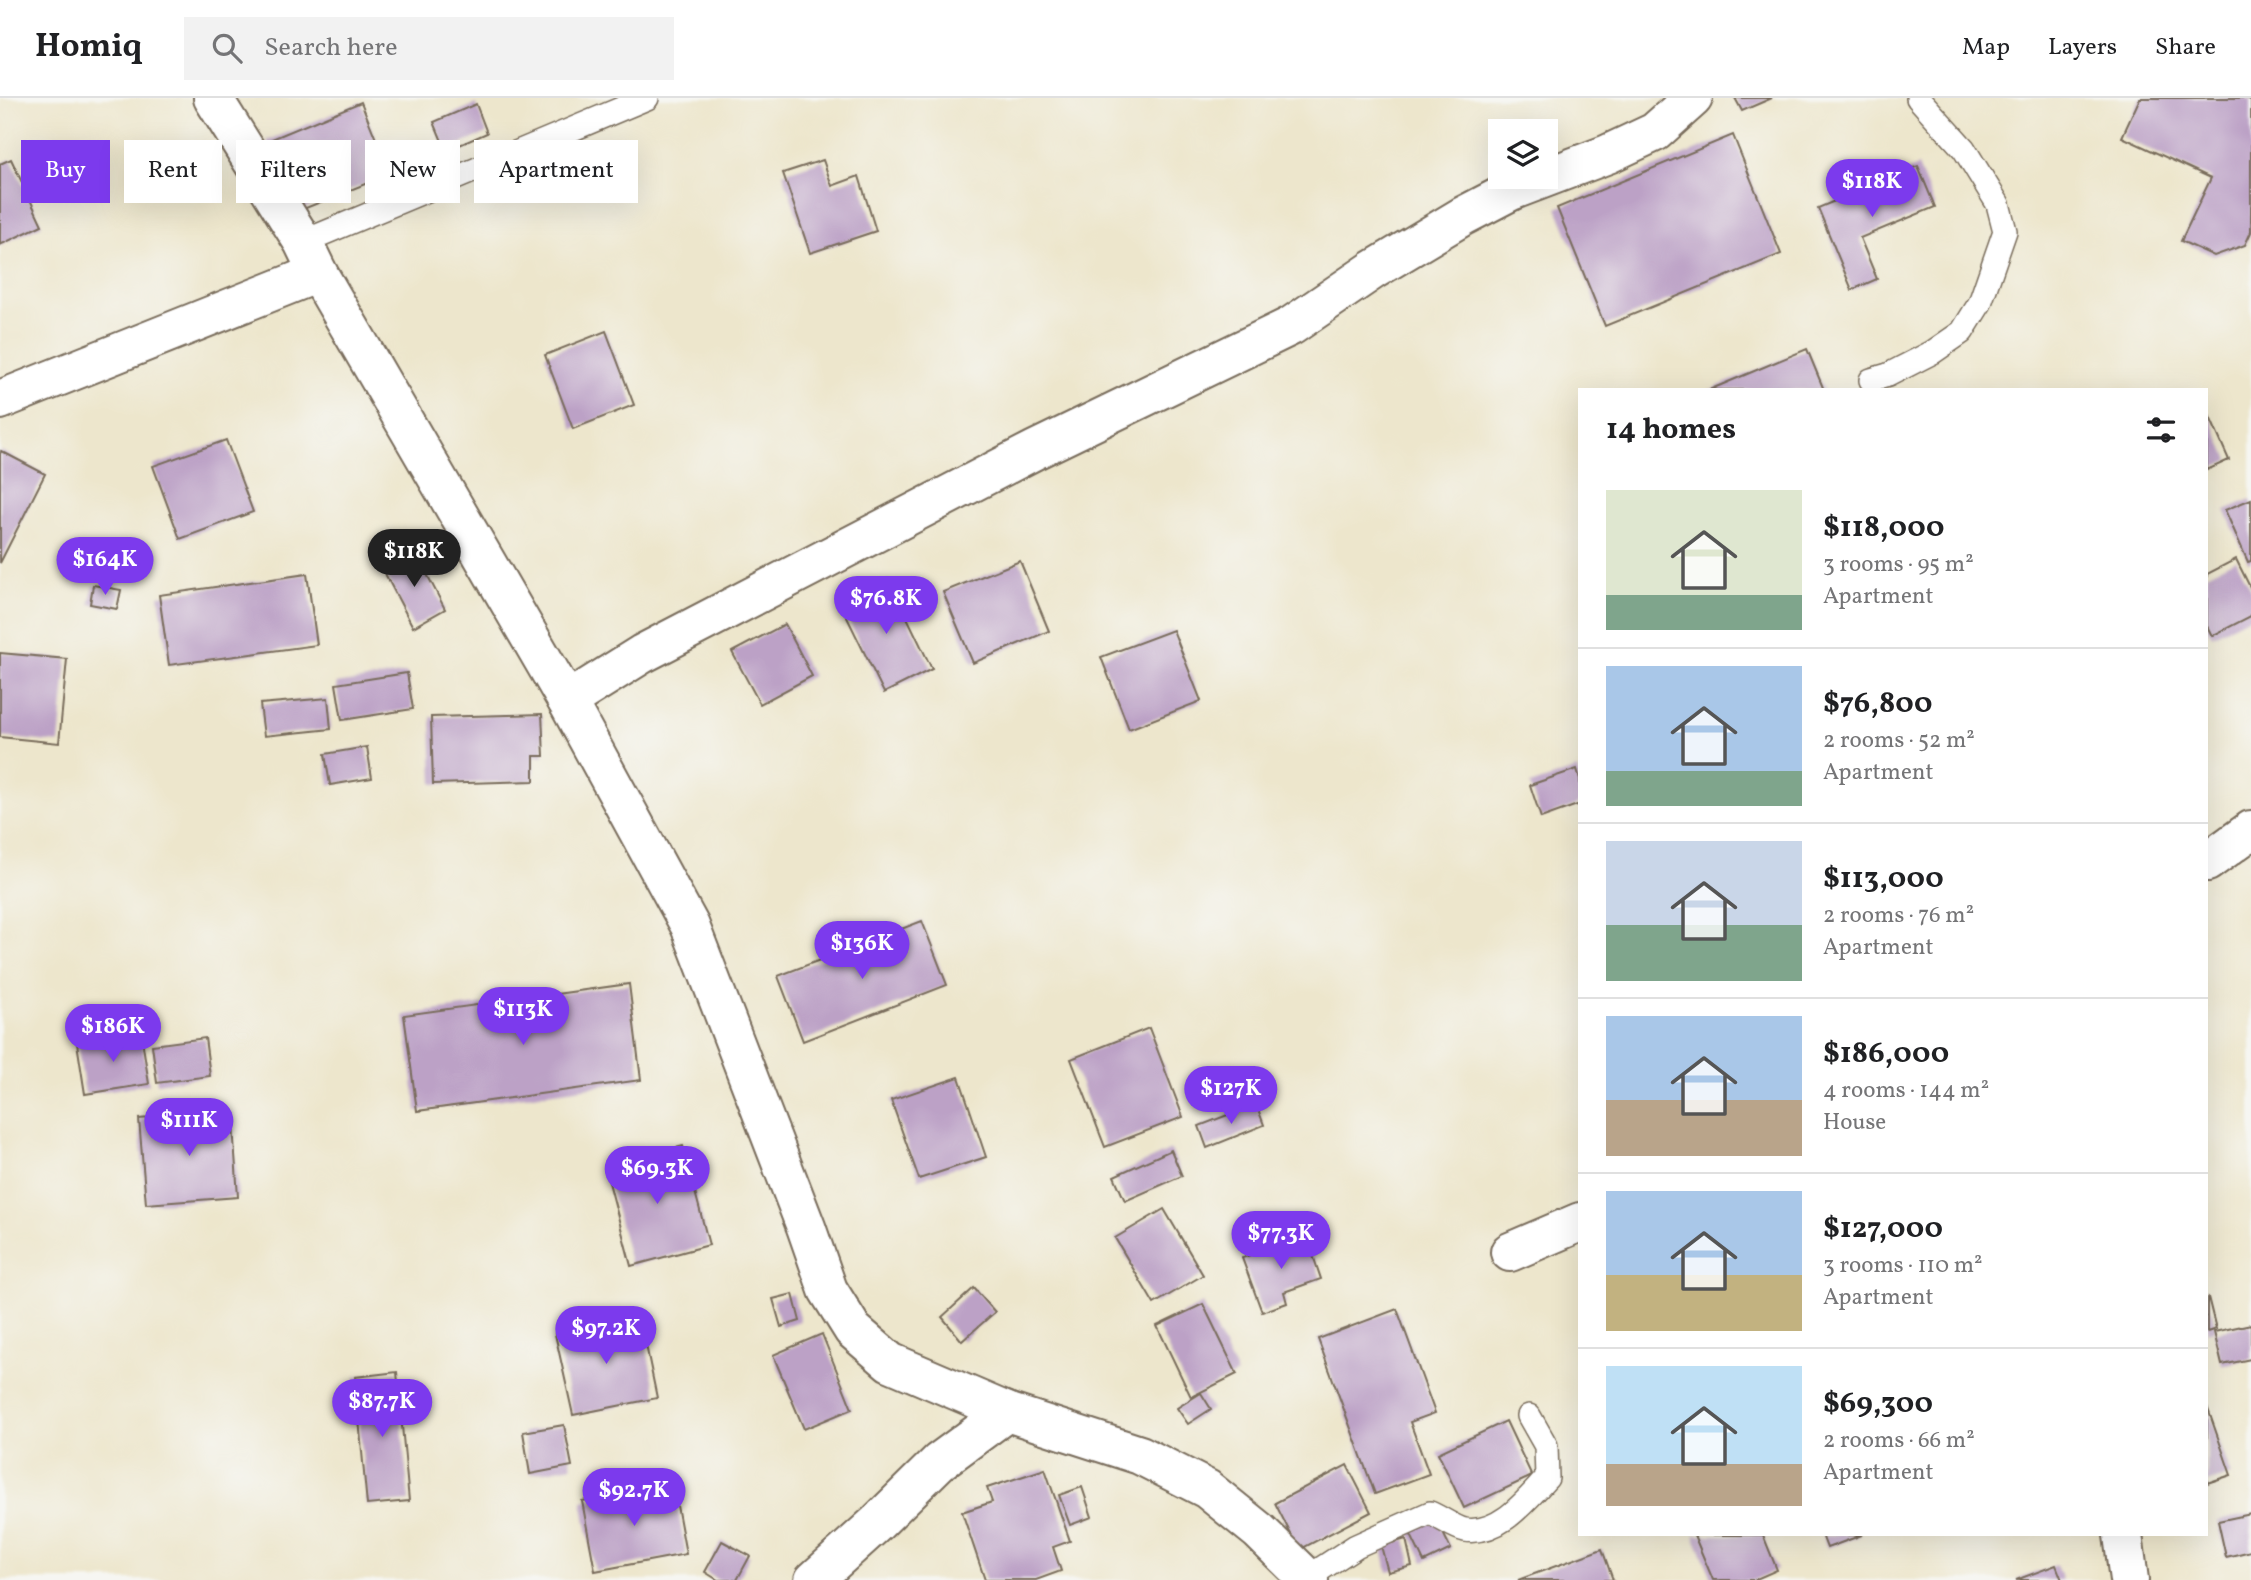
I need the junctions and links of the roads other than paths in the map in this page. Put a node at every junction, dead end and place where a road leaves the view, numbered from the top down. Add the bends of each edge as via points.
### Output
1 (213, 98) edge
2 (647, 98) edge
3 (1693, 98) edge
4 (1918, 98) edge
5 (311, 257) junction
6 (1871, 380) dead end
7 (0, 400) edge
8 (566, 701) junction
9 (2251, 830) edge
10 (2208, 861) edge
11 (1578, 1223) edge
12 (1510, 1252) dead end
13 (1007, 1412) junction
14 (1529, 1416) dead end
15 (2123, 1536) edge
16 (1308, 1579) edge
17 (814, 1580) edge
18 (2129, 1580) edge

1 - 5 street
2 - 5 lane
3 - 8 street via 1655,131 1463,216 1291,326 1035,450 642,654
4 - 6 lane via 1964,149 1998,204 2005,231 1980,303 1962,332 1933,352
5 - 7 street
5 - 8 street
8 - 13 street via 690,926 828,1290 853,1329 890,1362
9 - 10 street
11 - 12 street
13 - 16 street via 1140,1455 1207,1489
13 - 17 street via 939,1462
14 - 16 lane via 1546,1446 1547,1478 1510,1516 1487,1528 1464,1530 1430,1513 1356,1546
15 - 18 street

